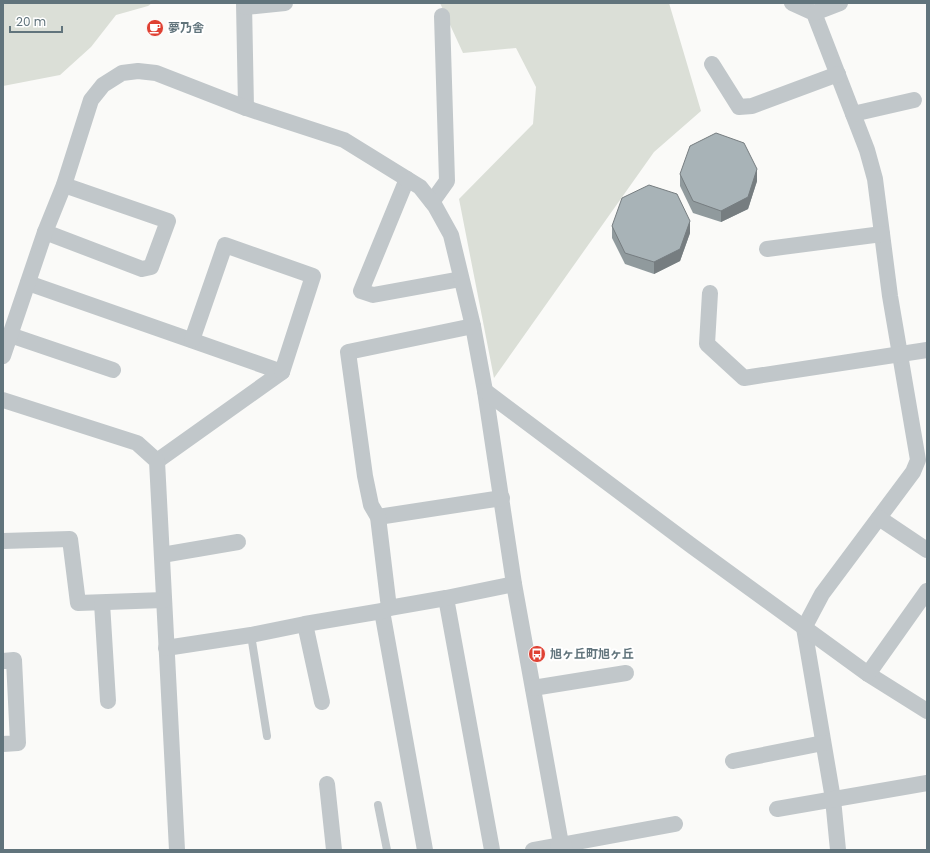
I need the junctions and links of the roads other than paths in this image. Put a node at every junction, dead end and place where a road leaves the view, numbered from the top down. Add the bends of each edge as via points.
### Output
1 (285, 3) edge
2 (792, 3) edge
3 (840, 3) edge
4 (244, 5) edge
5 (814, 13) junction
6 (442, 16) dead end
7 (712, 64) dead end
8 (838, 74) junction
9 (914, 100) dead end
10 (246, 108) junction
11 (853, 114) junction
12 (407, 179) junction
13 (64, 185) junction
14 (432, 202) junction
15 (45, 232) junction
16 (882, 234) junction
17 (767, 249) dead end
18 (461, 280) junction
19 (28, 283) junction
20 (710, 293) dead end
21 (473, 326) junction
22 (10, 335) junction
23 (192, 340) junction
24 (927, 350) edge
25 (900, 354) junction
26 (3, 356) edge
27 (113, 370) dead end
28 (282, 372) junction
29 (485, 391) junction
30 (3, 400) edge
31 (157, 460) junction
32 (502, 498) junction
33 (378, 517) junction
34 (879, 518) junction
35 (3, 541) edge
36 (238, 542) dead end
37 (927, 550) edge
38 (162, 555) junction
39 (514, 584) junction
40 (927, 591) edge
41 (446, 598) junction
42 (164, 600) junction
43 (102, 603) junction
44 (386, 609) junction
45 (305, 624) junction
46 (804, 628) junction
47 (251, 635) junction
48 (166, 648) junction
49 (3, 661) edge
50 (626, 673) dead end
51 (868, 674) junction
52 (533, 688) junction
53 (108, 702) dead end
54 (322, 702) dead end
55 (927, 711) edge
56 (267, 736) dead end
57 (823, 743) junction
58 (3, 744) edge
59 (733, 761) dead end
60 (927, 782) edge
61 (327, 784) dead end
62 (833, 799) junction
63 (378, 804) dead end
64 (777, 809) dead end
65 (675, 824) dead end
66 (562, 847) edge
67 (177, 850) edge
68 (334, 850) edge
69 (387, 850) edge
70 (425, 850) edge
71 (492, 850) edge
72 (533, 850) edge
73 (838, 850) edge

1 - 4 street
2 - 5 street
3 - 5 street
4 - 10 street
5 - 8 street
6 - 14 street via 447,181
7 - 8 street via 739,108 752,106
8 - 11 street
9 - 11 street
10 - 12 street via 344,140
10 - 13 street via 156,73 138,71 122,74 103,85 91,100
11 - 16 street via 875,178
12 - 14 street via 420,186
12 - 18 street via 361,291 373,295
13 - 15 street
13 - 15 street via 168,221 151,268 142,269
14 - 18 street via 451,235
15 - 19 street
16 - 17 street
16 - 25 street
18 - 21 street
19 - 22 street
19 - 23 street
20 - 25 street via 706,344 744,378
21 - 29 street
21 - 33 street via 348,352 365,476 371,506
22 - 26 street
22 - 27 street
23 - 28 street
23 - 28 street via 225,245 313,276
24 - 25 street
25 - 34 street via 918,460 913,472
28 - 31 street
29 - 32 street
29 - 46 street
30 - 31 street via 137,443
31 - 38 street
32 - 33 street
32 - 39 street
33 - 44 street
34 - 37 street
34 - 46 street via 822,594
35 - 43 street via 70,539 78,604
36 - 38 street
38 - 42 street
39 - 41 street
39 - 52 street
40 - 51 street
41 - 44 street
41 - 71 street
42 - 43 street
42 - 48 street
43 - 53 street
44 - 45 street
44 - 70 street
45 - 47 street
45 - 54 street
46 - 51 street
46 - 57 street
47 - 48 street
47 - 56 lane
48 - 67 street
49 - 58 street via 14,660 18,743
50 - 52 street
51 - 55 street
52 - 66 street
57 - 59 street
57 - 62 street
60 - 62 street
61 - 68 street
62 - 64 street
62 - 73 street
63 - 69 lane
65 - 66 street
66 - 72 street

